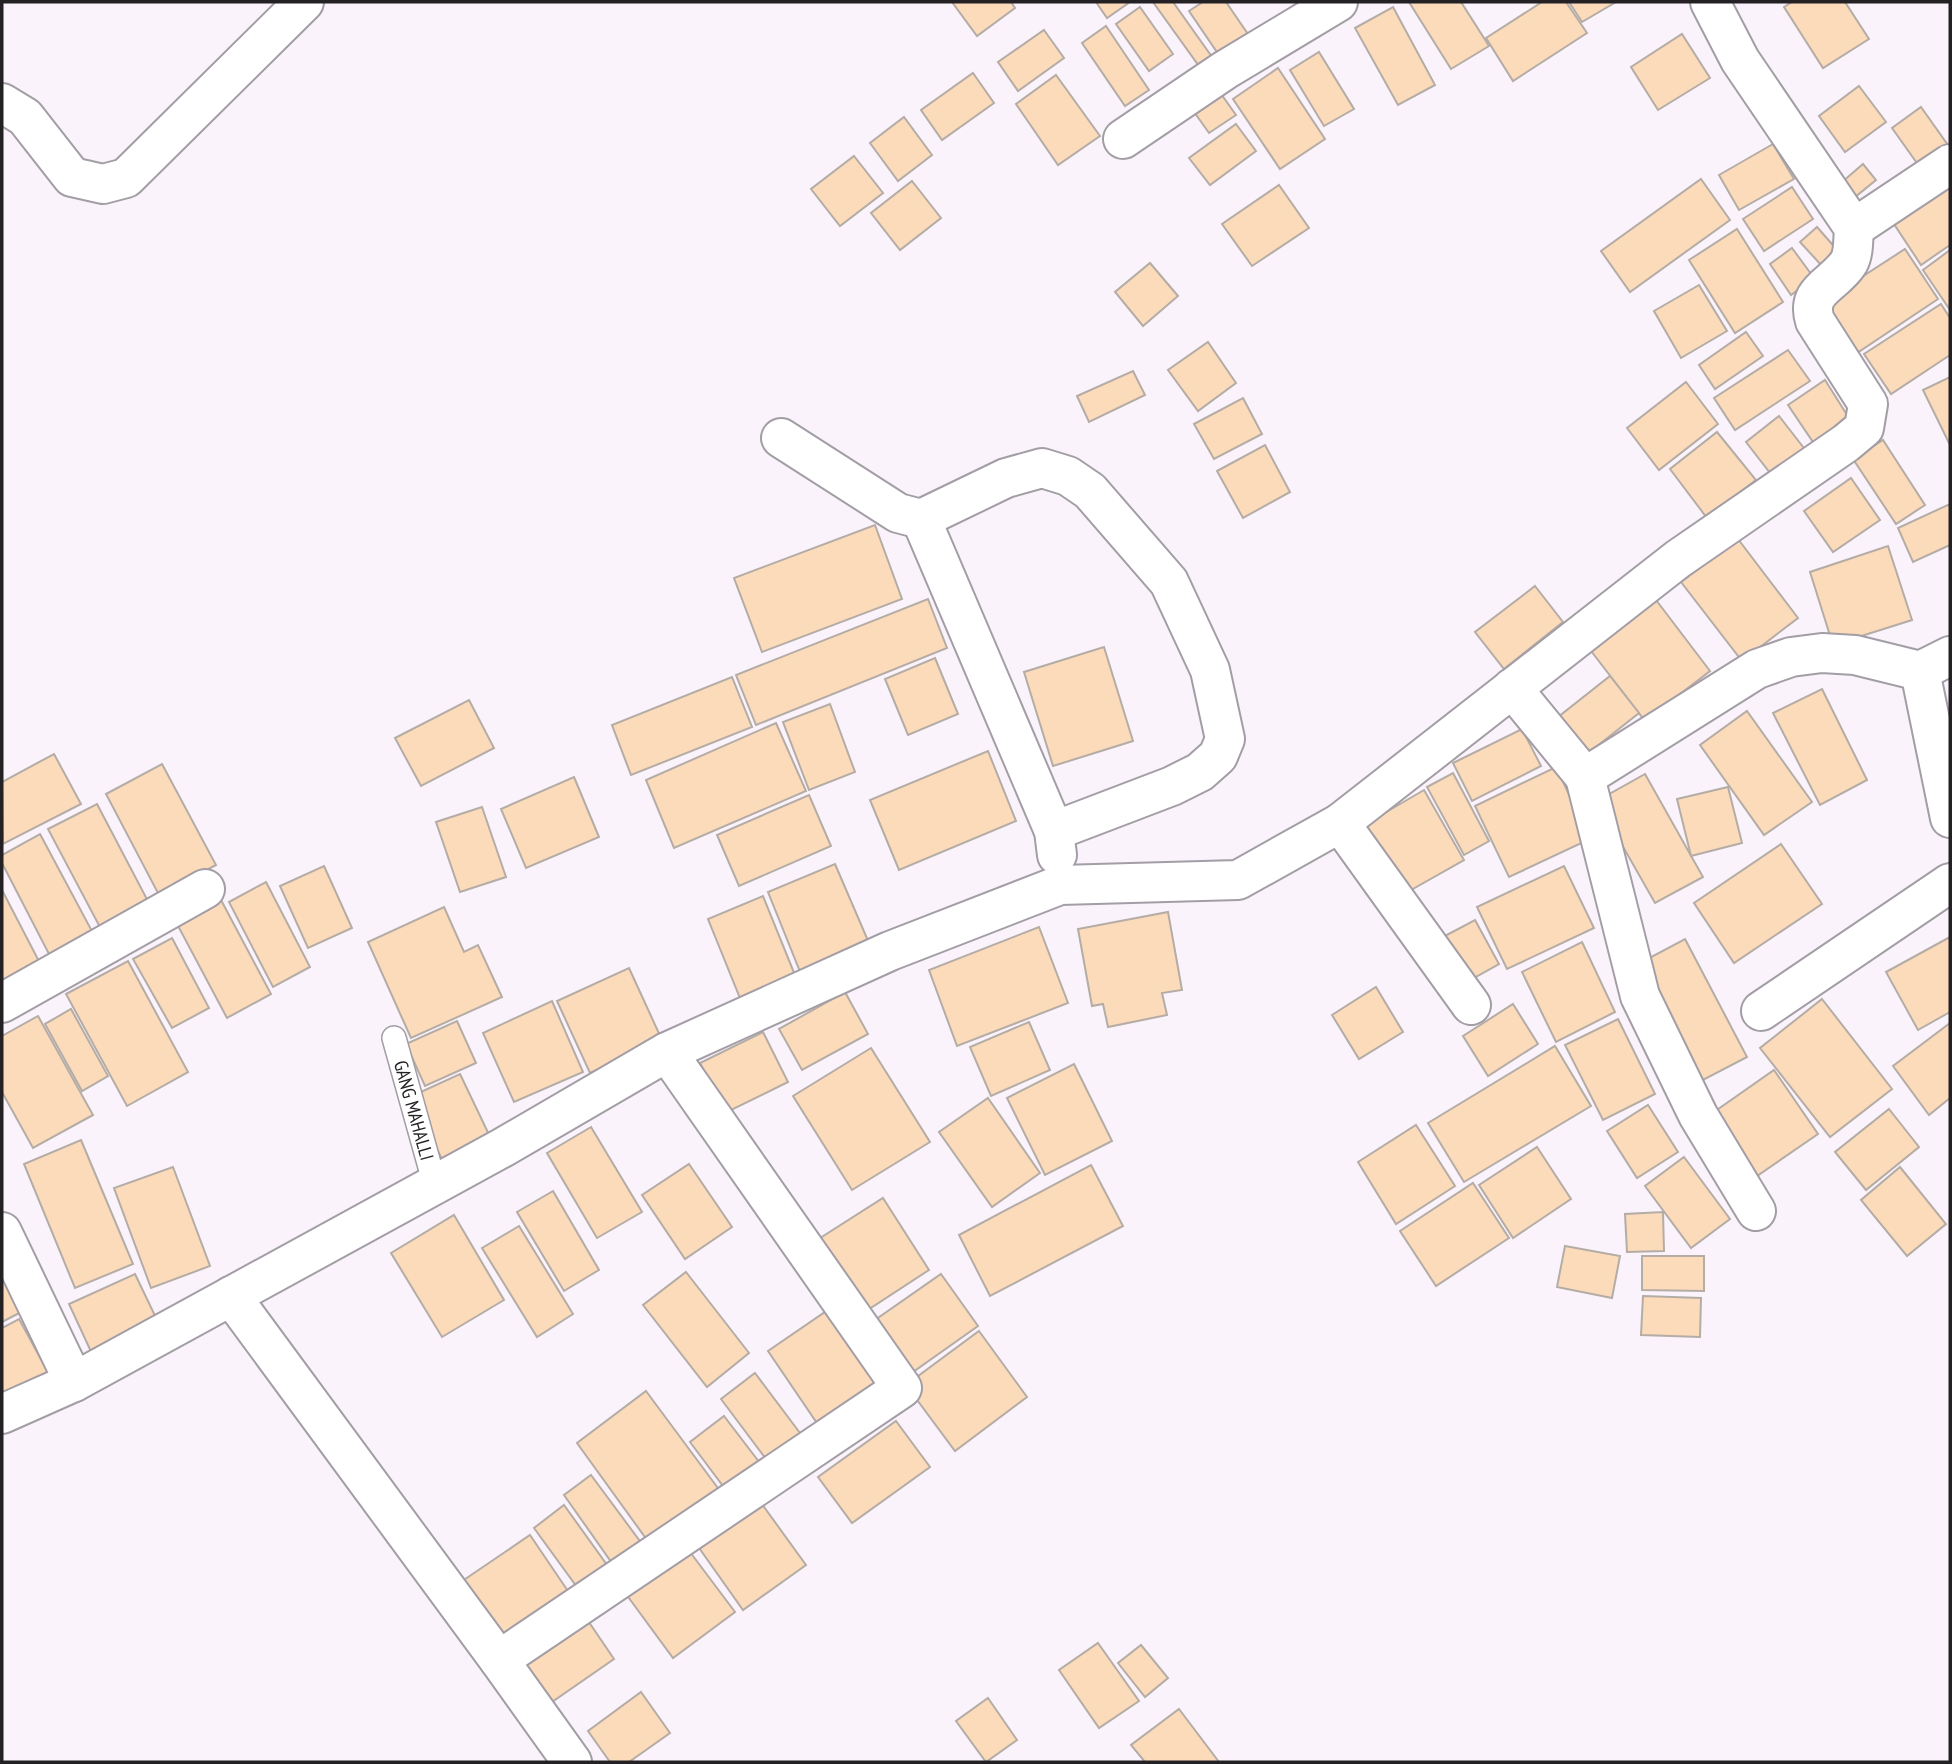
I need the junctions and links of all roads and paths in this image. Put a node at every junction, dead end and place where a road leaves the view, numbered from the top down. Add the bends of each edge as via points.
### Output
1 (304, 2) edge
2 (1338, 2) edge
3 (1710, 2) edge
4 (2, 103) edge
5 (1123, 139) dead end
6 (1949, 169) edge
7 (1854, 228) junction
8 (781, 438) dead end
9 (920, 519) junction
10 (1935, 663) edge
11 (1512, 688) junction
12 (1585, 777) junction
13 (1950, 818) edge
14 (1340, 823) junction
15 (1054, 831) junction
16 (1950, 883) edge
17 (1060, 885) junction
18 (205, 889) dead end
19 (2, 1003) edge
20 (1471, 1005) dead end
21 (1761, 1011) dead end
22 (394, 1038) dead end
23 (667, 1052) junction
24 (435, 1185) junction
25 (1756, 1211) dead end
26 (2, 1232) edge
27 (230, 1296) junction
28 (74, 1382) junction
29 (2, 1414) edge
30 (499, 1660) junction
31 (572, 1762) edge

1 - 4 street via 127,178 103,184 72,177 25,117
2 - 5 street
3 - 7 street via 1741,60
6 - 7 street
7 - 11 street via 1850,260 1815,296 1811,307 1815,321 1868,404 1864,428 1678,559
8 - 9 street via 898,513
9 - 15 street
9 - 15 street via 1006,478 1042,468 1068,476 1090,491 1169,582 1210,670 1225,738 1218,756 1200,772 1172,786
10 - 12 street via 1822,653 1791,657 1757,669
10 - 13 street
11 - 12 street
11 - 14 street
12 - 25 street via 1640,996 1698,1115
14 - 17 street via 1238,880
14 - 20 street
15 - 17 street
16 - 21 street
17 - 23 street via 890,951
18 - 19 street
22 - 24 lane, GANG MAHALLI
23 - 24 street
23 - 30 street via 902,1388
24 - 27 street
26 - 28 street
27 - 28 street
27 - 30 street
28 - 29 street
30 - 31 street

